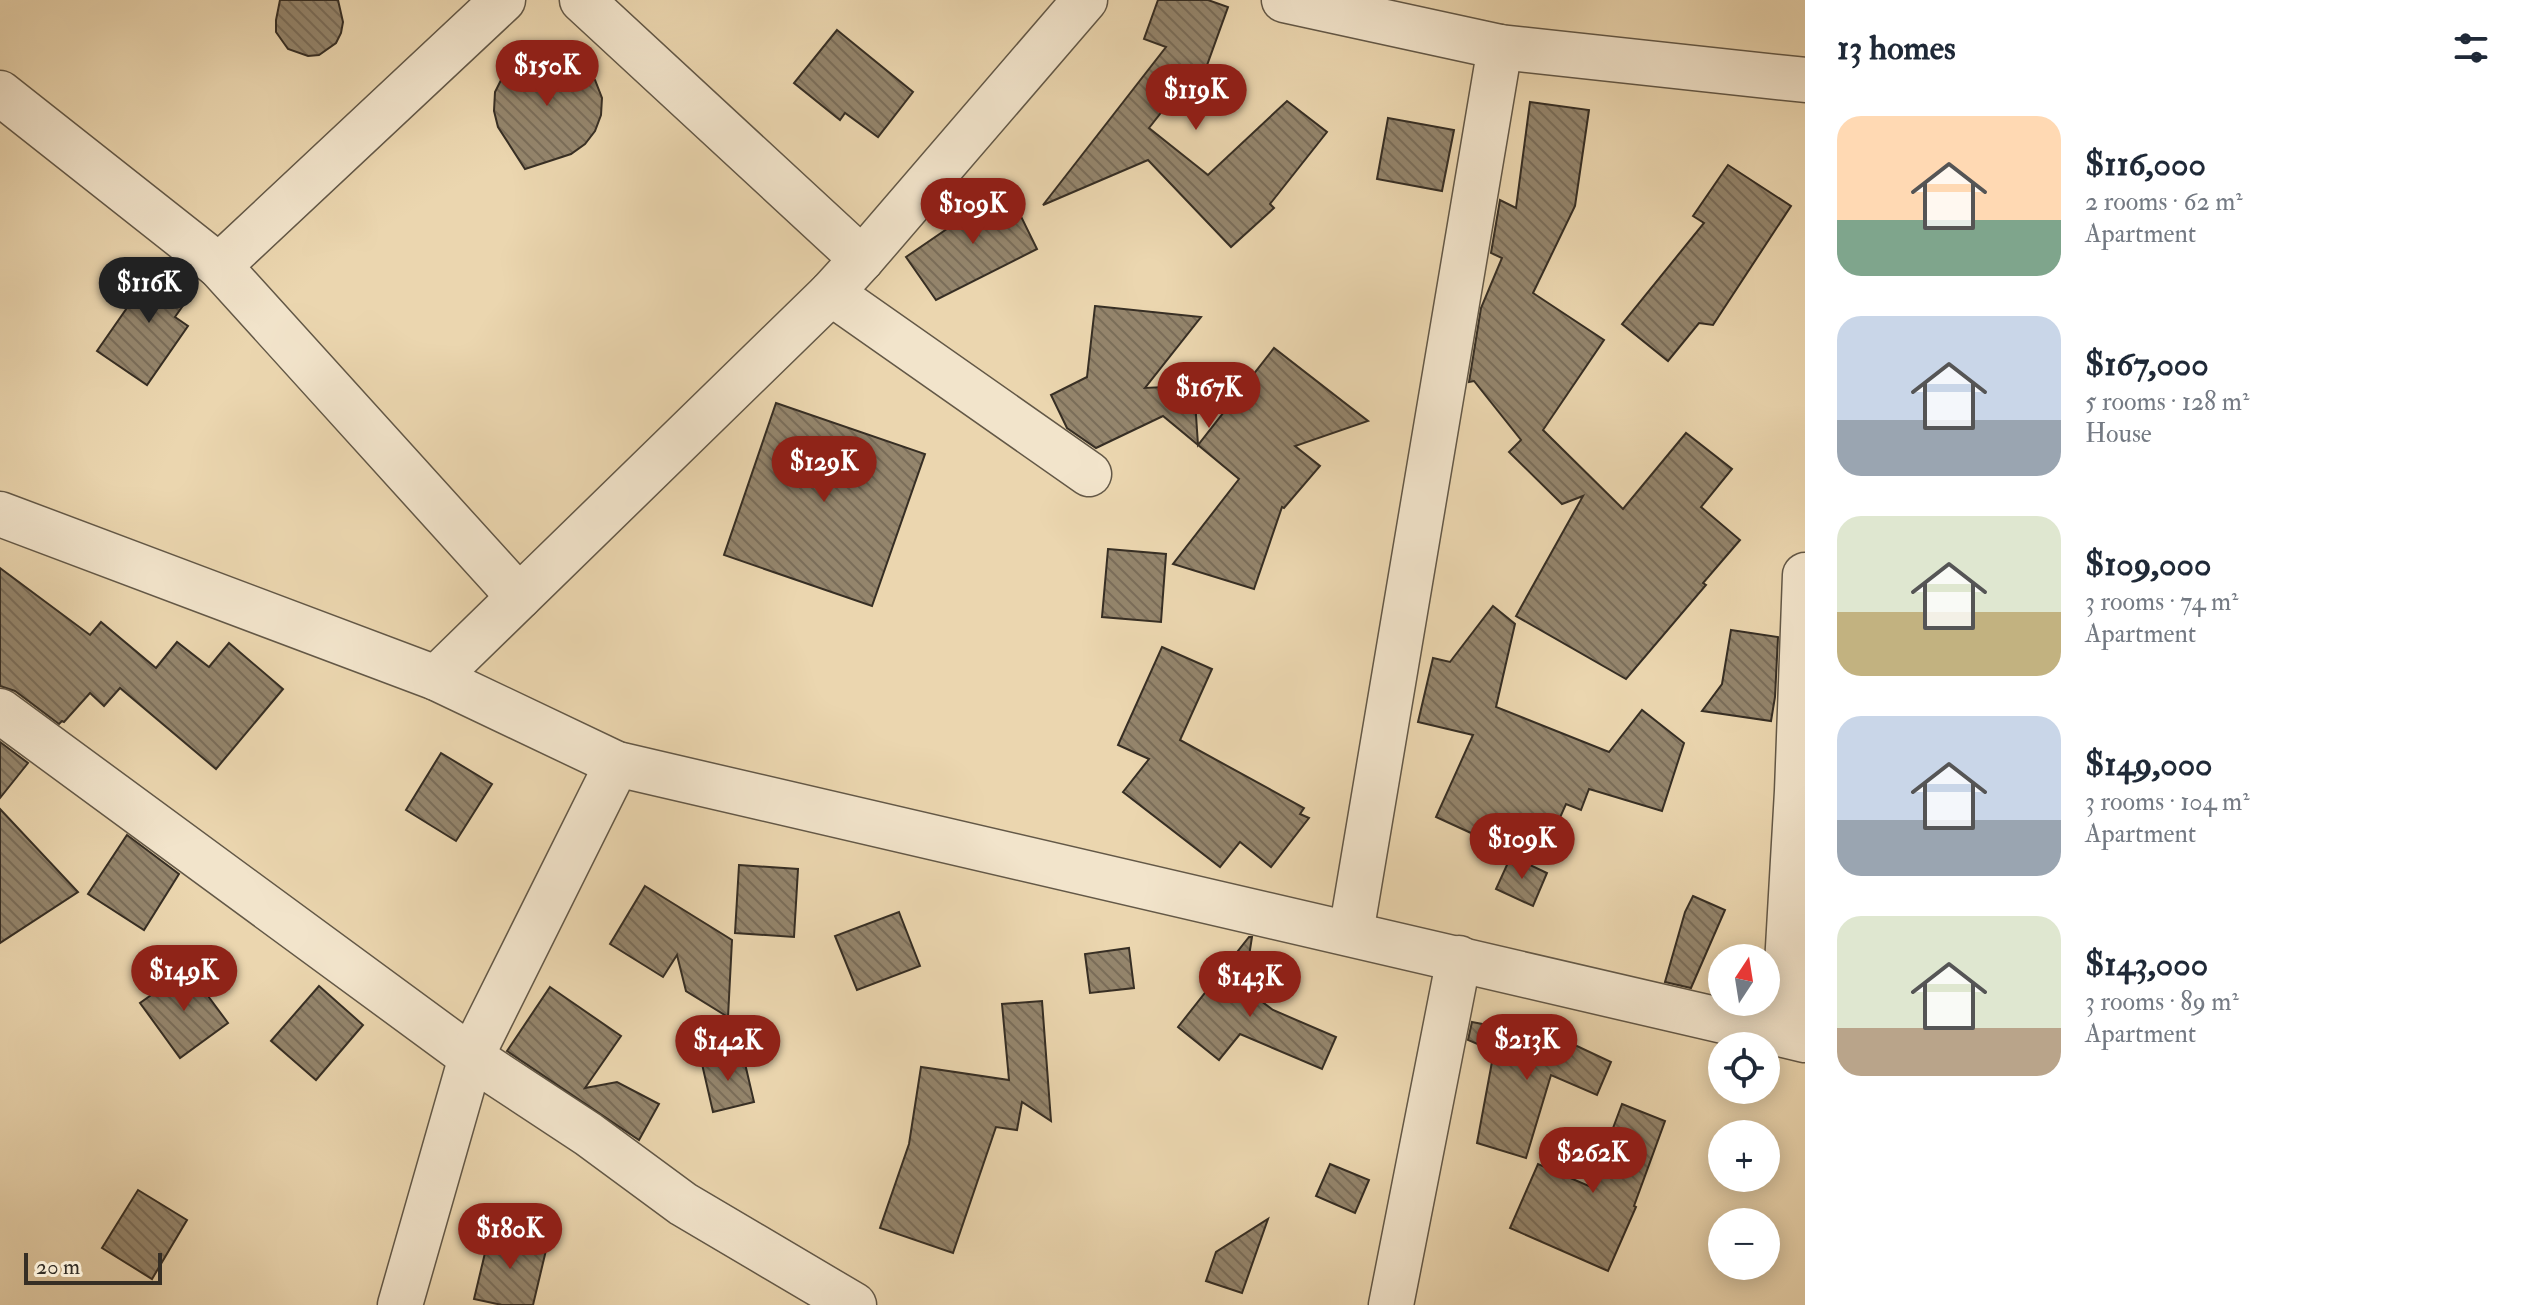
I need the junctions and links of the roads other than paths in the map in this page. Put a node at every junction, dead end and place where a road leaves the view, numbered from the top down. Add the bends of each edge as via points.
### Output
1 (503, 0) edge
2 (582, 0) edge
3 (1085, 0) edge
4 (1284, 0) edge
5 (1500, 47) junction
6 (1805, 80) edge
7 (0, 93) edge
8 (862, 259) junction
9 (219, 266) junction
10 (831, 293) junction
11 (1089, 474) dead end
12 (0, 514) edge
13 (1805, 575) edge
14 (519, 597) junction
15 (436, 678) junction
16 (0, 711) edge
17 (617, 764) junction
18 (1351, 933) junction
19 (1459, 958) junction
20 (1794, 1037) edge
21 (471, 1057) junction
22 (400, 1305) edge
23 (854, 1305) edge
24 (1391, 1305) edge

1 - 9 street
2 - 8 street
3 - 8 street
4 - 5 street
5 - 6 street
5 - 18 street
7 - 9 street
8 - 10 street
9 - 14 street
10 - 11 street
10 - 14 street
12 - 15 street
13 - 20 street
14 - 15 street
15 - 17 street
16 - 21 street
17 - 18 street
17 - 21 street
18 - 19 street
19 - 20 street
19 - 24 street
21 - 22 street
21 - 23 street via 683,1204

